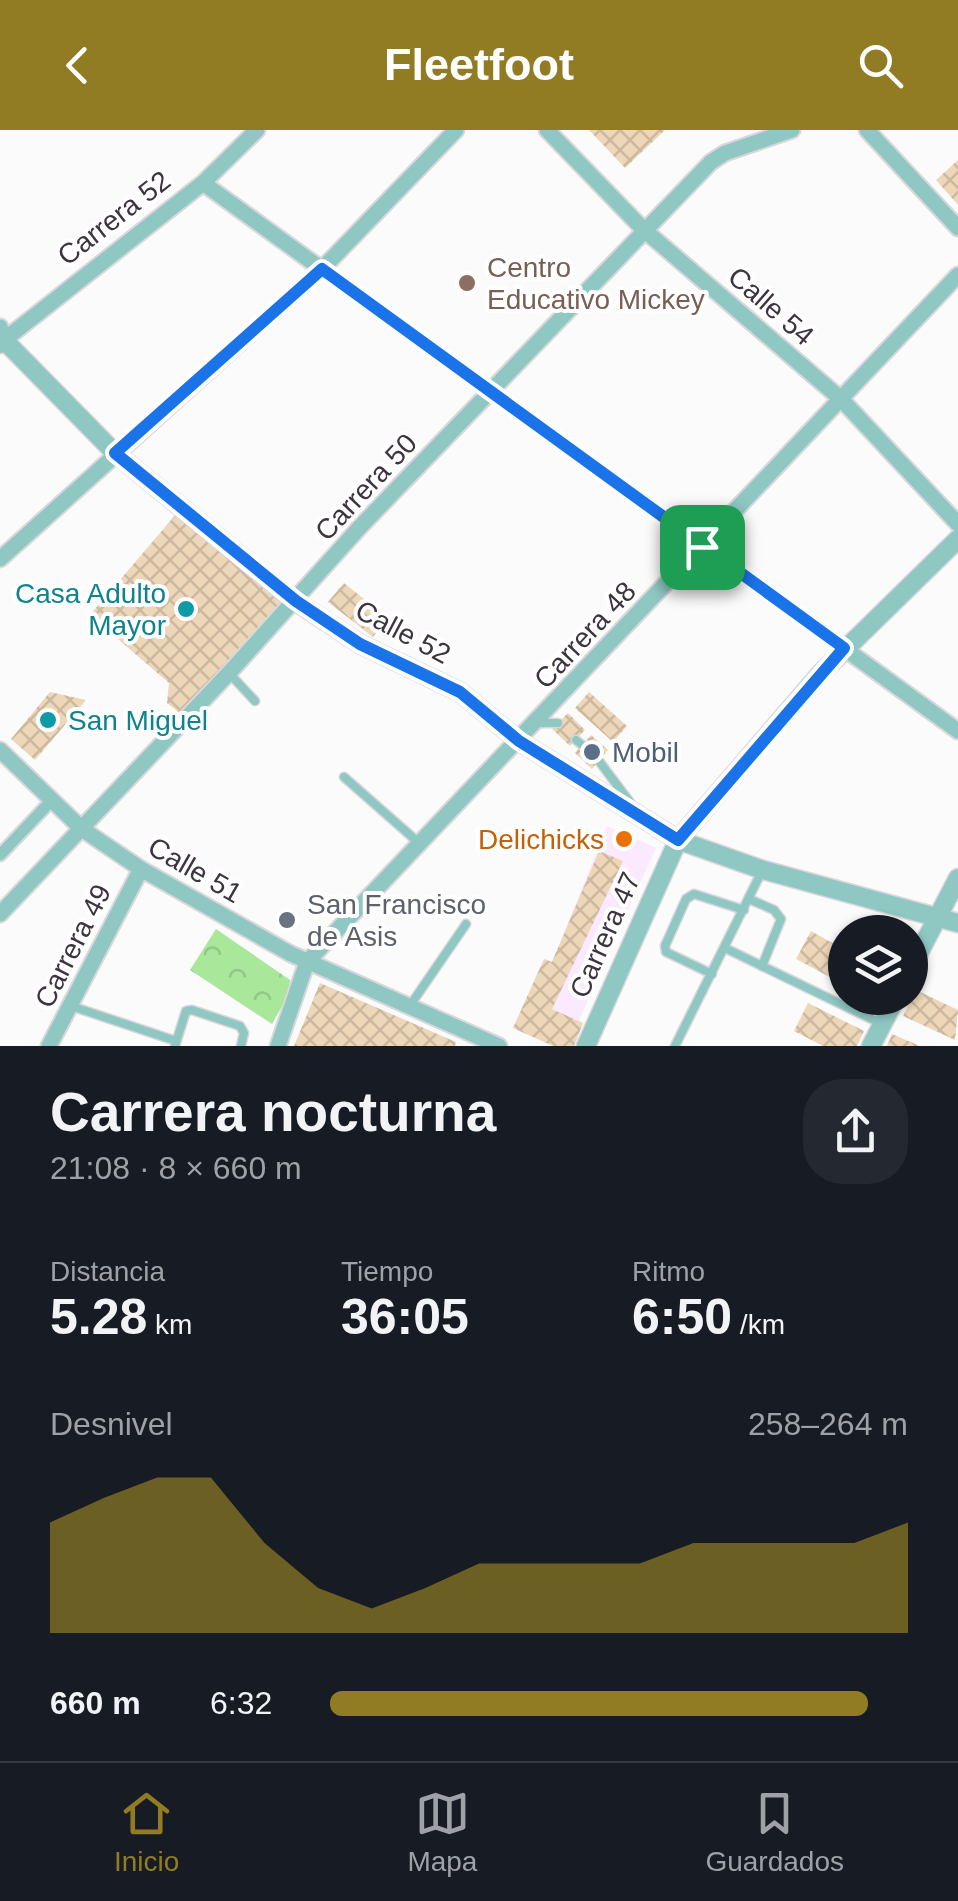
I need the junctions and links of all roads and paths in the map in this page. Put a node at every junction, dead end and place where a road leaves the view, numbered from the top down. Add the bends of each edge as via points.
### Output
1 (257, 130) edge
2 (456, 130) edge
3 (547, 130) edge
4 (792, 130) edge
5 (868, 130) edge
6 (202, 183) junction
7 (958, 228) edge
8 (643, 230) junction
9 (322, 269) junction
10 (958, 275) edge
11 (1, 337) edge
12 (492, 392) junction
13 (842, 399) junction
14 (115, 453) junction
15 (958, 524) edge
16 (958, 539) edge
17 (702, 547) junction
18 (0, 559) edge
19 (296, 601) junction
20 (844, 648) junction
21 (229, 673) junction
22 (255, 700) dead end
23 (537, 723) junction
24 (558, 723) dead end
25 (958, 731) edge
26 (519, 741) junction
27 (0, 750) edge
28 (599, 761) dead end
29 (344, 777) dead end
30 (51, 801) junction
31 (640, 816) junction
32 (82, 829) junction
33 (678, 840) junction
34 (420, 843) junction
35 (0, 856) edge
36 (141, 869) junction
37 (763, 870) junction
38 (958, 878) edge
39 (749, 899) junction
40 (952, 901) edge
41 (744, 910) junction
42 (0, 914) edge
43 (936, 918) junction
44 (958, 923) edge
45 (466, 924) dead end
46 (928, 934) edge
47 (725, 948) junction
48 (307, 962) junction
49 (762, 966) junction
50 (712, 974) junction
51 (70, 1006) junction
52 (409, 1007) junction
53 (887, 1015) edge
54 (882, 1024) junction
55 (175, 1044) edge
56 (49, 1046) edge
57 (241, 1046) edge
58 (278, 1046) edge
59 (499, 1046) edge
60 (586, 1046) edge
61 (675, 1046) edge
62 (871, 1046) edge

1 - 6 street, Carrera 52
2 - 9 street
3 - 8 street, Calle 54
4 - 8 street, Carrera 50 via 724,153
5 - 7 street
6 - 9 street
6 - 11 street, Carrera 52
8 - 12 street, Carrera 50
8 - 13 street, Calle 54
9 - 12 street
9 - 14 street
10 - 13 street, Carrera 48
11 - 14 street, Calle 52
12 - 17 street
12 - 19 street, Carrera 50
13 - 15 street, Calle 54
13 - 17 street, Carrera 48
14 - 18 street
14 - 19 street, Calle 52
16 - 20 street, Carrera 47
17 - 20 street
17 - 23 street, Carrera 48
19 - 21 street, Carrera 50
19 - 26 street, Calle 52 via 360,644 460,692
20 - 25 street
20 - 33 street, Carrera 47
21 - 22 lane
21 - 32 street, Carrera 50
23 - 24 lane
23 - 26 street, Carrera 48
26 - 31 street, Calle 52
26 - 34 street, Carrera 48
27 - 30 street, Calle 51
28 - 31 lane
29 - 34 lane
30 - 32 street, Calle 51
30 - 35 street
31 - 33 street, Calle 52
32 - 36 street, Calle 51
32 - 42 street, Carrera 50
33 - 37 street, Calle 52
33 - 60 street, Carrera 47
34 - 48 street, Carrera 48
36 - 48 street, Calle 51
36 - 51 street, Carrera 49
37 - 39 lane
37 - 43 street, Calle 52
38 - 40 street
39 - 41 lane
39 - 49 lane via 781,920
40 - 43 street
41 - 47 lane
41 - 50 lane via 694,894 681,908 666,952
43 - 44 street, Calle 52
43 - 46 street
45 - 52 lane
47 - 49 lane
47 - 50 lane
48 - 52 street, Calle 51
48 - 58 street, Carrera 48
49 - 54 lane
50 - 61 lane
51 - 55 lane
51 - 56 street, Carrera 49
52 - 59 street, Calle 51
53 - 54 street
54 - 62 street
55 - 57 lane via 192,1010 240,1026

